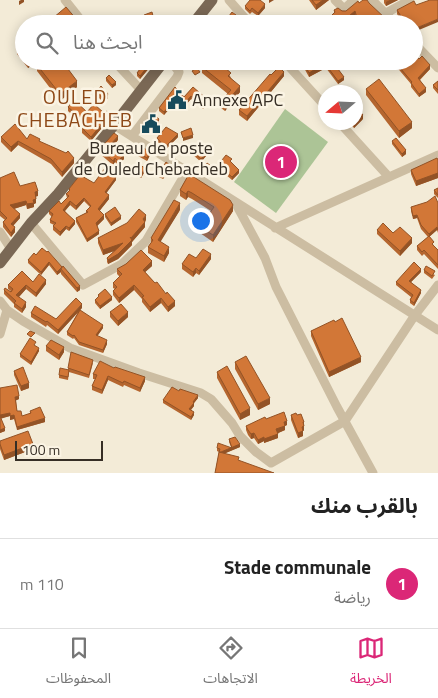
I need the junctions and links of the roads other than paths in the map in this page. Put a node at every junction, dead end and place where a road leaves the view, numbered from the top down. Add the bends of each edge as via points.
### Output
1 (65, 0) edge
2 (212, 0) edge
3 (229, 0) edge
4 (335, 0) edge
5 (354, 0) edge
6 (372, 0) edge
7 (410, 0) edge
8 (386, 14) joint
9 (77, 15) edge
10 (200, 15) edge
11 (242, 15) edge
12 (423, 52) edge
13 (438, 68) edge
14 (122, 70) edge
15 (157, 70) edge
16 (178, 70) edge
17 (292, 70) edge
18 (141, 90) junction
19 (318, 98) edge
20 (114, 125) junction
21 (346, 130) edge
22 (132, 136) junction
23 (438, 155) edge
24 (187, 171) junction
25 (388, 176) junction
26 (235, 202) junction
27 (31, 223) junction
28 (275, 228) junction
29 (0, 232) edge
30 (10, 249) junction
31 (0, 263) edge
32 (438, 285) edge
33 (0, 302) edge
34 (7, 310) junction
35 (415, 315) junction
36 (438, 330) edge
37 (0, 334) edge
38 (345, 421) junction
39 (374, 473) edge

1 - 9 street
2 - 10 main road
3 - 11 street
4 - 5 street via 344,9
6 - 8 street
7 - 8 street
12 - 13 street
14 - 18 street
15 - 18 main road
16 - 22 street via 177,78
17 - 19 street
18 - 20 main road
20 - 22 street
20 - 27 main road
21 - 25 street
22 - 24 street
23 - 25 street
24 - 26 street
24 - 27 street via 146,241 122,264 83,285
25 - 28 street
26 - 28 street
26 - 38 street
27 - 30 main road
28 - 35 street
29 - 30 street
30 - 31 main road
32 - 35 street
33 - 34 street
34 - 37 street
34 - 38 street via 70,348 201,392 211,399 240,436 271,463
35 - 36 street
35 - 38 street
38 - 39 street

